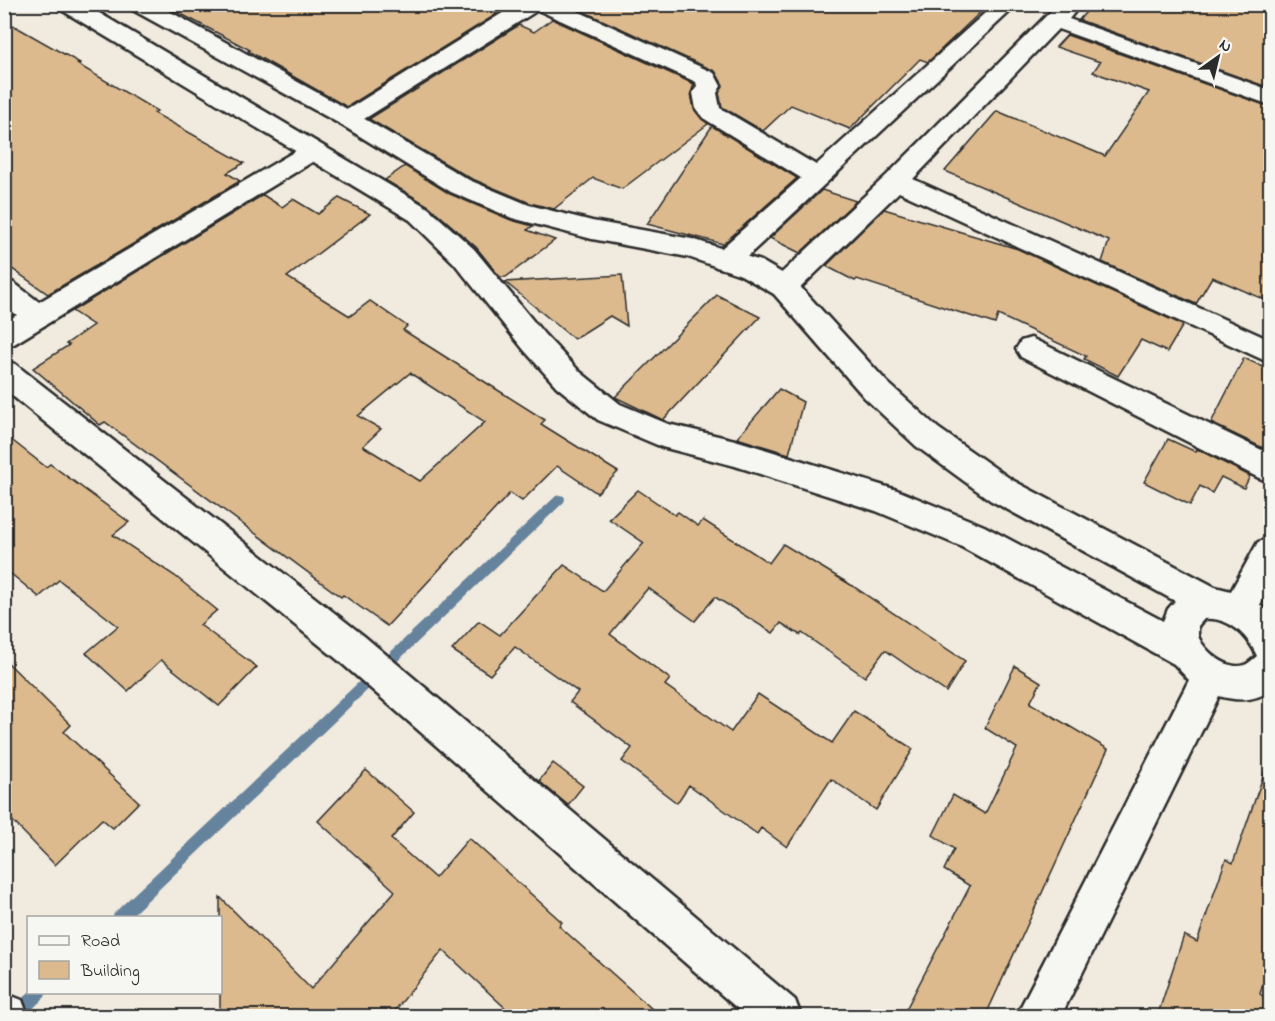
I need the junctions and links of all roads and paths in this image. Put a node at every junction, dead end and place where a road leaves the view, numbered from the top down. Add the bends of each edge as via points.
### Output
1 (68, 4) edge
2 (139, 4) edge
3 (533, 4) edge
4 (543, 4) edge
5 (1008, 4) edge
6 (1063, 13) edge
7 (1270, 98) edge
8 (348, 119) junction
9 (313, 151) junction
10 (818, 177) junction
11 (896, 181) junction
12 (726, 260) junction
13 (784, 287) junction
14 (4, 290) edge
15 (37, 316) junction
16 (4, 336) edge
17 (1031, 349) dead end
18 (1270, 352) edge
19 (4, 372) edge
20 (1270, 469) edge
21 (1270, 552) edge
22 (1225, 606) junction
23 (1249, 662) edge
24 (779, 1017) edge
25 (1038, 1017) edge

1 - 9 street
2 - 8 street
3 - 8 street
4 - 10 street via 706,78 709,86 705,93 711,113
5 - 10 street
6 - 7 street
6 - 11 street
8 - 12 street via 460,186 521,212 692,248
9 - 15 street
9 - 23 street via 419,214 464,256 568,379 609,411 662,435 803,474 906,509
10 - 12 street
11 - 13 street
11 - 18 street
12 - 13 street via 751,268
13 - 22 street via 876,390 927,437 1001,490
14 - 15 street
15 - 16 street
17 - 20 street
19 - 24 street via 351,648
21 - 22 street
22 - 23 street via 1255,621
22 - 23 street via 1196,605 1185,612 1179,624 1180,638
23 - 25 street

